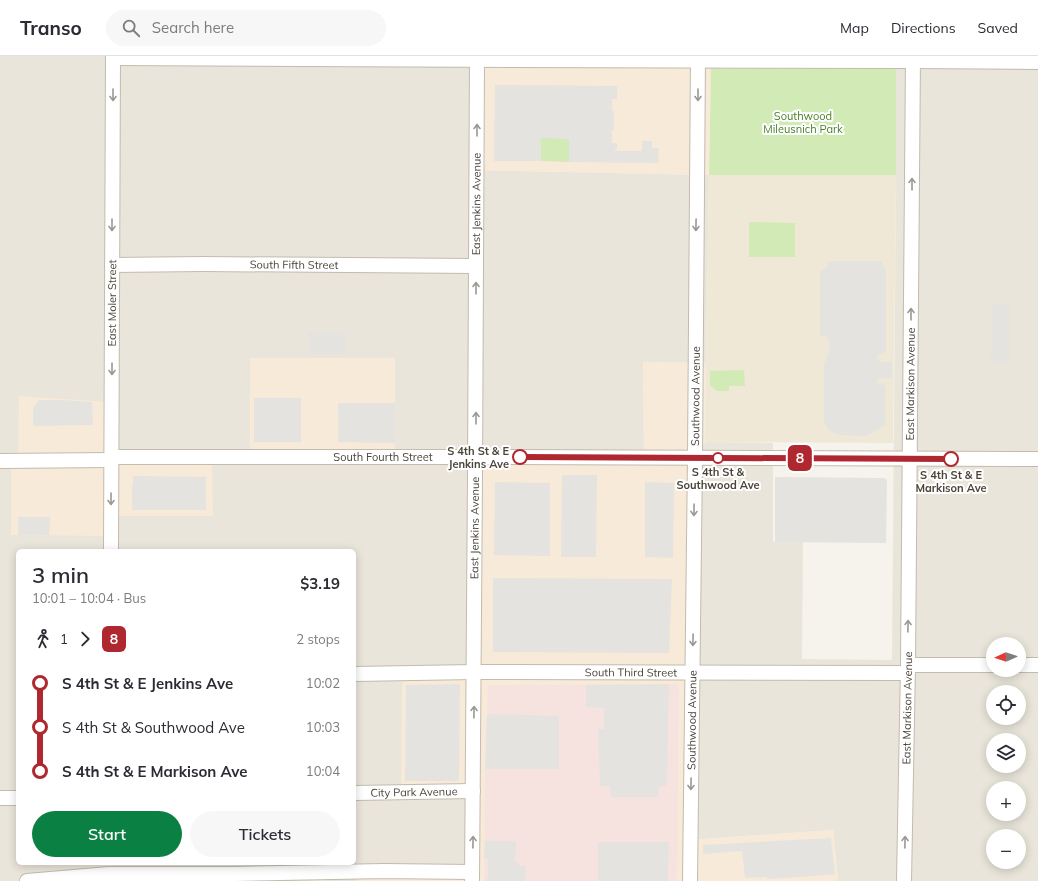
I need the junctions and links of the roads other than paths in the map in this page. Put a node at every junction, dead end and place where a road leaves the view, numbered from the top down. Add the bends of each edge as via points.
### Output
1 (113, 57) edge
2 (477, 58) edge
3 (698, 58) edge
4 (913, 58) edge
5 (1038, 62) edge
6 (112, 265) junction
7 (476, 266) junction
8 (476, 457) junction
9 (112, 458) junction
10 (695, 458) junction
11 (910, 458) junction
12 (1038, 459) edge
13 (0, 461) edge
14 (111, 549) edge
15 (986, 665) edge
16 (1026, 665) edge
17 (1038, 665) edge
18 (908, 669) junction
19 (474, 672) junction
20 (692, 672) junction
21 (356, 674) edge
22 (473, 791) junction
23 (356, 793) edge
24 (0, 798) edge
25 (16, 798) edge
26 (109, 873) edge
27 (472, 877) edge
28 (28, 881) edge
29 (690, 881) edge
30 (904, 881) edge

1 - 2 street
1 -> 6 street, East Moler Street
2 - 3 street
7 -> 2 street, East Jenkins Avenue
3 - 4 street
3 -> 10 street, Southwood Avenue
4 - 5 street
11 -> 4 street, East Markison Avenue
6 - 7 street, South Fifth Street
6 -> 9 street, East Moler Street
8 -> 7 street, East Jenkins Avenue
8 - 9 street, South Fourth Street
8 - 10 street, South Fourth Street
8 - 19 street, East Jenkins Avenue
9 - 13 street, South Fourth Street
9 -> 14 street, East Moler Street
10 - 11 street, South Fourth Street
10 -> 20 street, Southwood Avenue
11 - 12 street, South Fourth Street
18 -> 11 street, East Markison Avenue
15 - 18 street, South Third Street
16 - 17 street
18 - 20 street, South Third Street
30 -> 18 street, East Markison Avenue
19 - 20 street, South Third Street
19 - 21 street, South Third Street
22 -> 19 street, East Jenkins Avenue
20 -> 29 street, Southwood Avenue
22 - 23 street, City Park Avenue
27 -> 22 street, East Jenkins Avenue
24 - 25 street
26 - 27 street via 384,871
26 - 28 street

